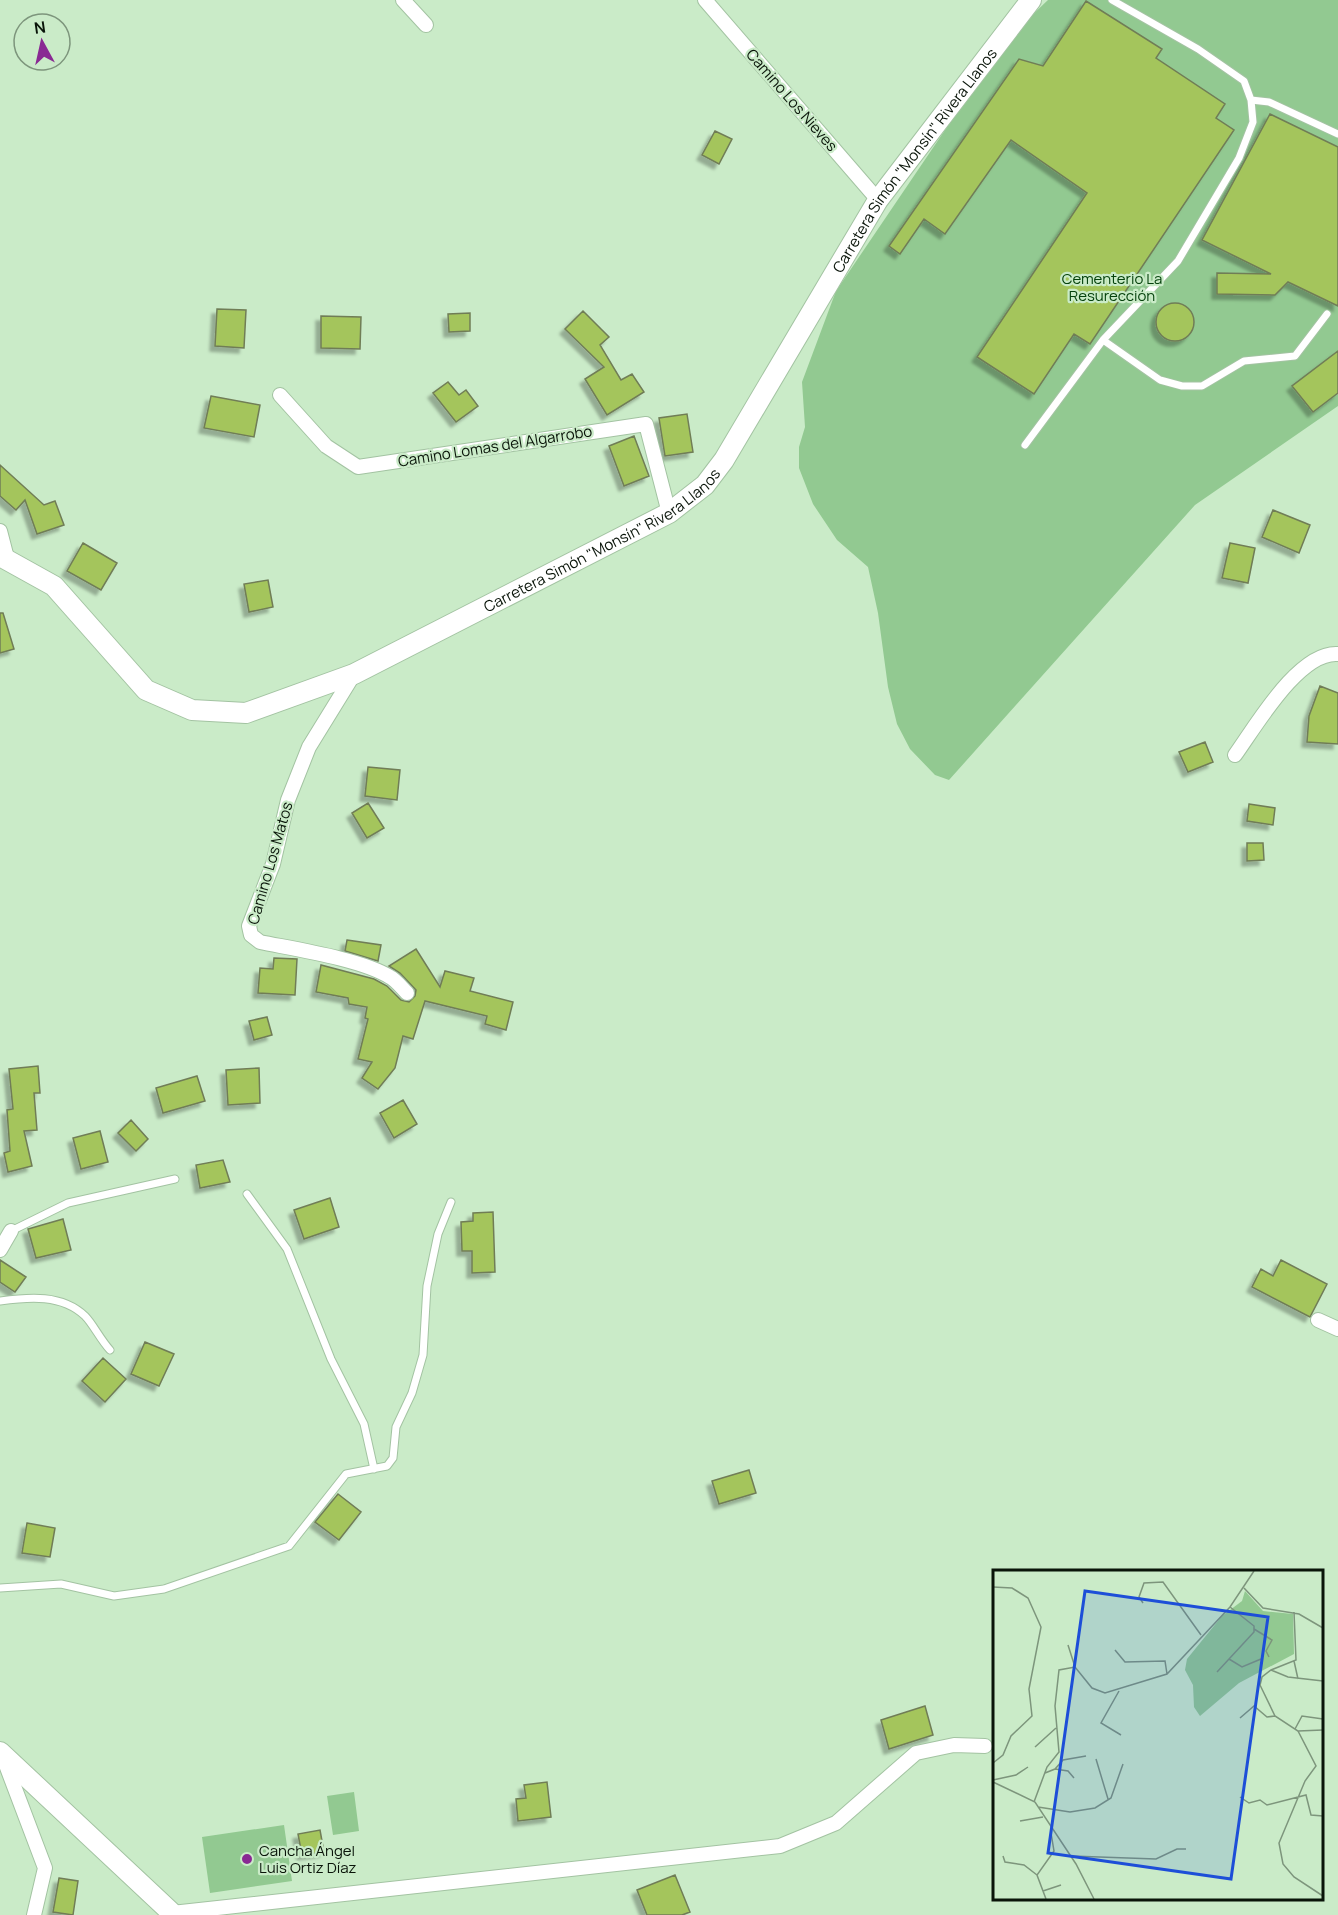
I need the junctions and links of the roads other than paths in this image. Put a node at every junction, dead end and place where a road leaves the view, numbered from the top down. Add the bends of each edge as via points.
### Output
1 (403, 0) edge
2 (705, 0) edge
3 (1031, 0) edge
4 (1112, 0) edge
5 (426, 25) dead end
6 (1251, 100) junction
7 (1338, 134) edge
8 (878, 200) junction
9 (1327, 314) dead end
10 (1103, 340) junction
11 (280, 395) dead end
12 (1025, 445) dead end
13 (669, 513) junction
14 (0, 531) edge
15 (3, 557) edge
16 (1338, 654) edge
17 (354, 674) junction
18 (1235, 755) dead end
19 (407, 993) dead end
20 (175, 1179) dead end
21 (247, 1194) dead end
22 (451, 1202) dead end
23 (11, 1231) joint
24 (0, 1250) edge
25 (0, 1300) edge
26 (1318, 1320) dead end
27 (1338, 1329) edge
28 (110, 1350) dead end
29 (374, 1469) junction
30 (0, 1588) edge
31 (985, 1746) dead end
32 (0, 1752) edge
33 (173, 1914) edge
34 (34, 1915) edge

1 - 5 street
2 - 8 street, Camino Los Nieves
3 - 8 street, Carretera Simón "Monsín" Rivera Llanos
4 - 6 lane via 1198,48 1244,81
6 - 7 lane via 1269,102
6 - 10 lane via 1253,122 1239,158 1178,261
8 - 13 street, Carretera Simón "Monsín" Rivera Llanos via 739,438 705,485
9 - 10 lane via 1295,356 1244,361 1202,386 1160,380
10 - 12 lane
11 - 13 street, Camino Lomas del Algarrobo via 326,446 358,467 646,424
13 - 17 street, Carretera Simón "Monsín" Rivera Llanos
14 - 15 street
15 - 17 street, Carretera Simón "Monsín" Rivera Llanos via 54,586 146,690 192,710 246,713
16 - 18 street via 1327,653 1293,676
17 - 19 street, Camino Los Matos via 309,747 288,800 273,864 249,926 251,935 260,942 368,969 391,977
20 - 23 lane via 68,1203
21 - 29 lane via 286,1249 331,1359 364,1424
22 - 29 lane via 438,1234 427,1286 423,1355 412,1394 396,1427 393,1458 387,1467
23 - 24 street
25 - 28 lane via 43,1297 63,1303 86,1316
26 - 27 street
29 - 30 lane via 346,1474 289,1546 164,1589 114,1596 61,1584
31 - 33 street via 954,1745 916,1754 836,1823 780,1846
32 - 33 street
32 - 34 street via 45,1868

